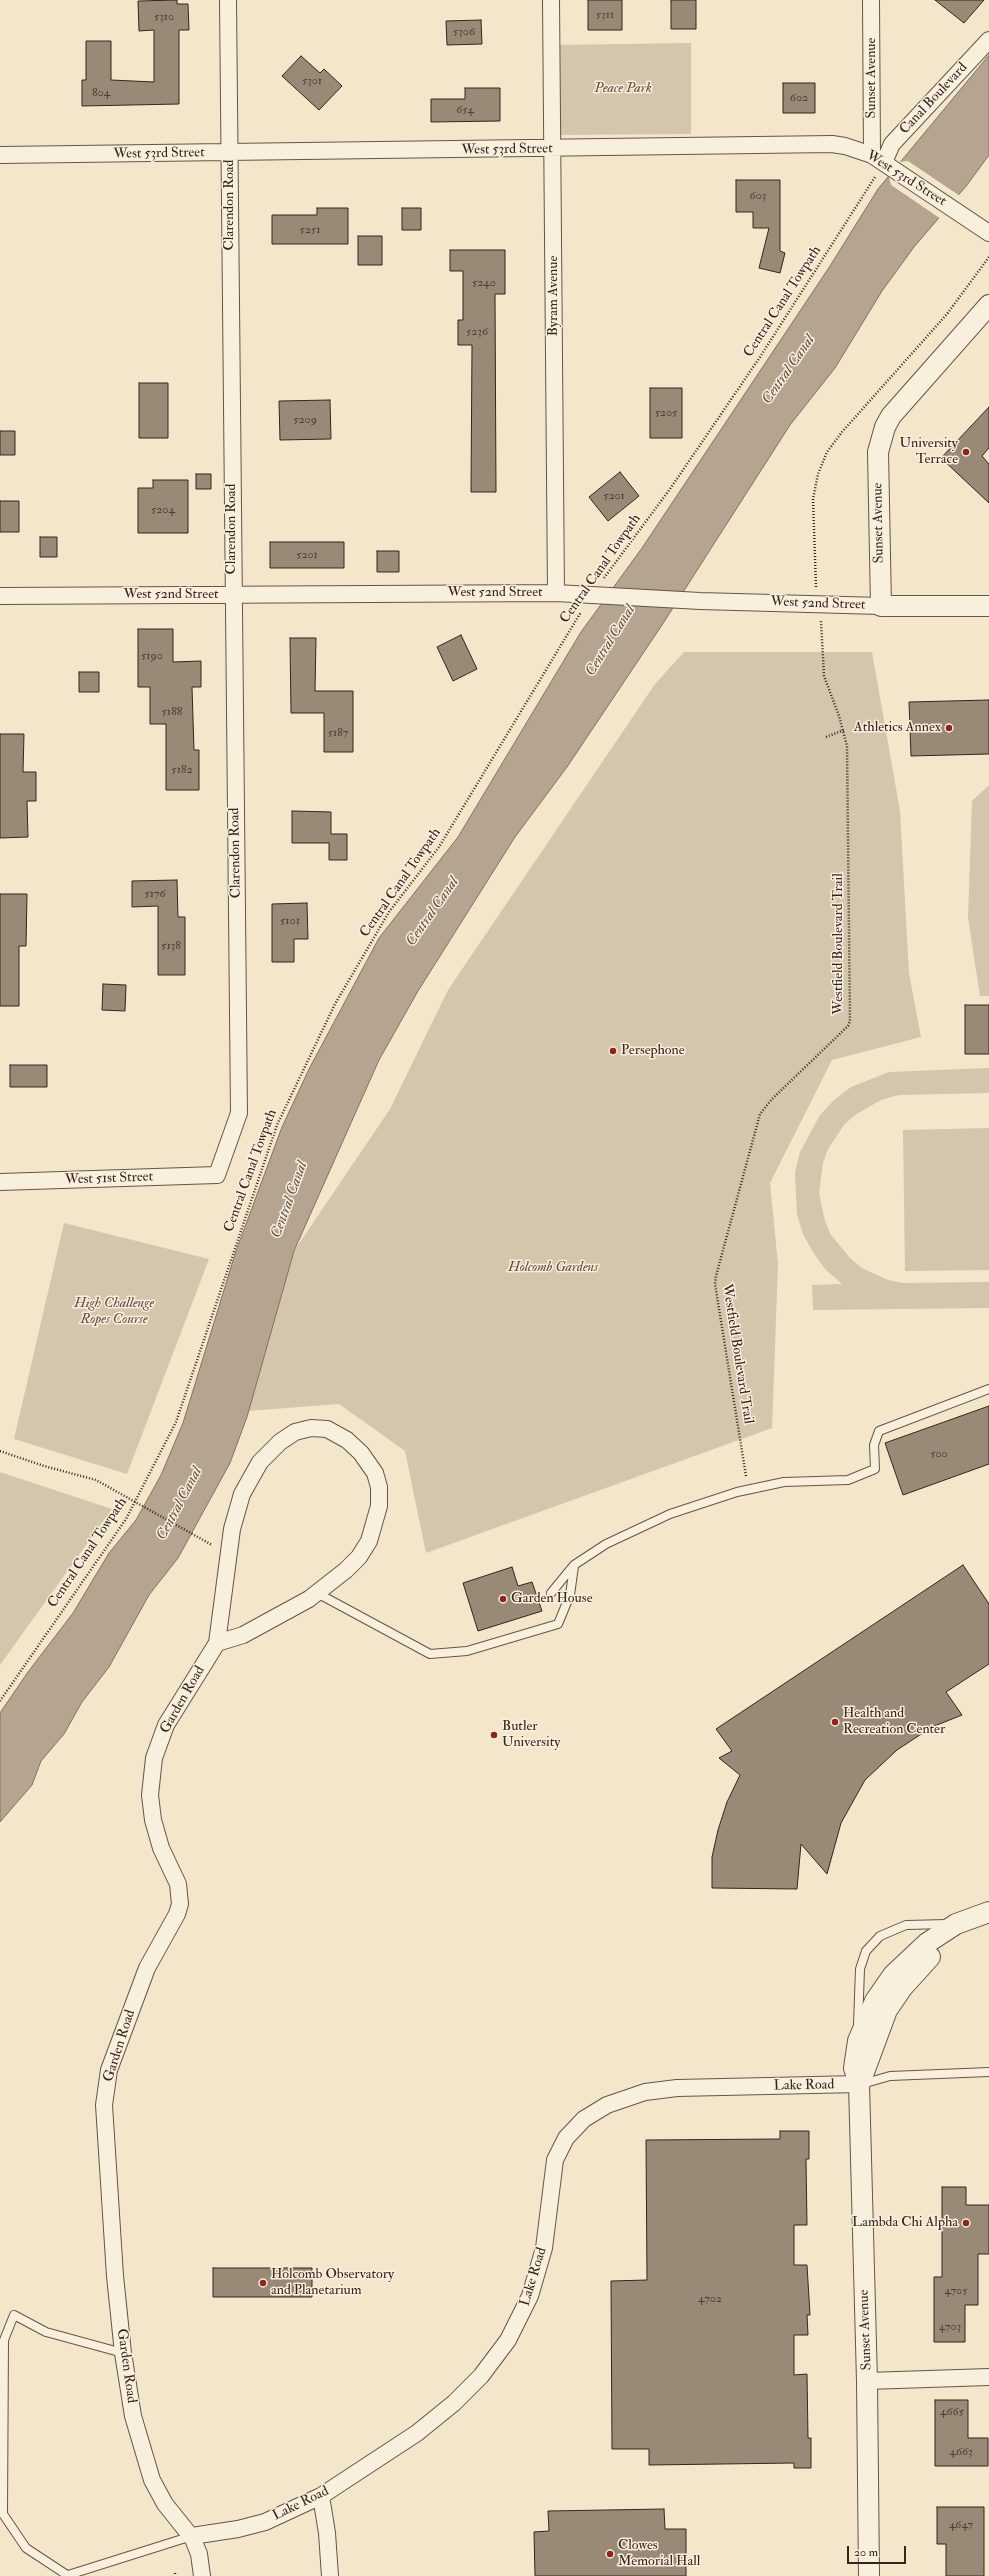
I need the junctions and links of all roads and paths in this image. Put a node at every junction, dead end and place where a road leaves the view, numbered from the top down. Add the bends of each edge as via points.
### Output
1 (228, 0) edge
2 (551, 0) edge
3 (871, 0) edge
4 (989, 40) edge
5 (553, 150) junction
6 (229, 153) junction
7 (0, 155) edge
8 (878, 159) junction
9 (989, 233) edge
10 (989, 257) edge
11 (980, 269) dead end
12 (989, 305) edge
13 (556, 593) junction
14 (597, 594) junction
15 (233, 595) junction
16 (0, 596) edge
17 (881, 606) junction
18 (989, 606) edge
19 (821, 620) dead end
20 (844, 730) junction
21 (826, 736) dead end
22 (217, 1175) joint
23 (0, 1182) edge
24 (989, 1390) edge
25 (0, 1451) edge
26 (747, 1490) junction
27 (136, 1500) junction
28 (199, 1539) dead end
29 (574, 1565) junction
30 (317, 1593) junction
31 (551, 1593) dead end
32 (217, 1643) junction
33 (0, 1701) edge
34 (989, 1912) edge
35 (956, 1924) junction
36 (989, 1925) edge
37 (858, 2042) junction
38 (989, 2072) edge
39 (859, 2084) junction
40 (123, 2352) junction
41 (989, 2377) edge
42 (867, 2381) junction
43 (321, 2496) junction
44 (192, 2536) junction
45 (66, 2576) edge
46 (202, 2576) edge
47 (330, 2576) edge
48 (869, 2576) edge

1 - 6 street, Clarendon Road
2 - 5 street, Byram Avenue
3 - 8 street, Sunset Avenue
4 - 8 street, Canal Boulevard
5 - 6 street, West 53rd Street
5 - 8 street, West 53rd Street via 832,144 846,146
5 - 13 street, Byram Avenue
6 - 7 street, West 53rd Street
6 - 15 street, Clarendon Road
8 - 9 street, West 53rd Street
8 - 14 path, Central Canal Towpath via 760,357
10 - 11 path
12 - 17 street, Sunset Avenue via 906,397 891,416 880,440 878,468
13 - 14 street, West 52nd Street
13 - 15 street, West 52nd Street
14 - 17 street, West 52nd Street via 700,601
14 - 27 path, Central Canal Towpath via 439,847 389,912 335,1004 277,1125 176,1422
15 - 16 street, West 52nd Street
15 - 22 street, Clarendon Road via 239,1113
17 - 18 street, West 52nd Street
19 - 20 path, Westfield Boulevard Trail via 824,676
20 - 21 path
20 - 26 path, Westfield Boulevard Trail via 848,746 850,1024 772,1099 760,1114 715,1281
22 - 23 street, West 51st Street
24 - 26 lane via 879,1431 874,1445 875,1469 848,1480 784,1482
25 - 27 path via 96,1480
26 - 29 lane via 670,1514 606,1544
27 - 28 path
27 - 33 path, Central Canal Towpath
29 - 30 lane via 570,1595 558,1624 467,1651 430,1654
29 - 31 lane
30 - 32 street, Garden Road via 269,1622
30 - 32 street, Garden Road via 359,1556 369,1541 376,1523 379,1497 377,1478 361,1453 338,1433 311,1428 294,1432 280,1442 260,1462 242,1494 232,1525
32 - 40 street, Garden Road via 166,1725 154,1758 150,1795 153,1820 160,1848 178,1884 180,1904 147,1968 109,2070 105,2095 113,2253
34 - 35 street, Sunset Avenue
35 - 37 street, Sunset Avenue via 927,1943 893,1975 875,2000
35 - 37 lane via 906,1925 880,1936 866,1951 858,1986
36 - 39 street, Sunset Avenue via 961,1936 936,1951 902,1988 887,2010
37 - 39 street, Sunset Avenue via 854,2068
38 - 39 lane via 890,2076
39 - 42 street, Sunset Avenue
39 - 43 street, Lake Road via 677,2088 645,2092 607,2105 584,2120 566,2138 555,2160 541,2261 527,2303 508,2340 481,2376 454,2403 400,2446
40 - 44 street, Garden Road via 133,2416 149,2473 165,2504
40 - 45 lane via 46,2332 14,2315 4,2340 3,2514 26,2548
41 - 42 street
42 - 48 street, Sunset Avenue
43 - 44 street, Lake Road via 265,2522
43 - 47 street
44 - 45 lane
44 - 46 street, Garden Road via 199,2554

